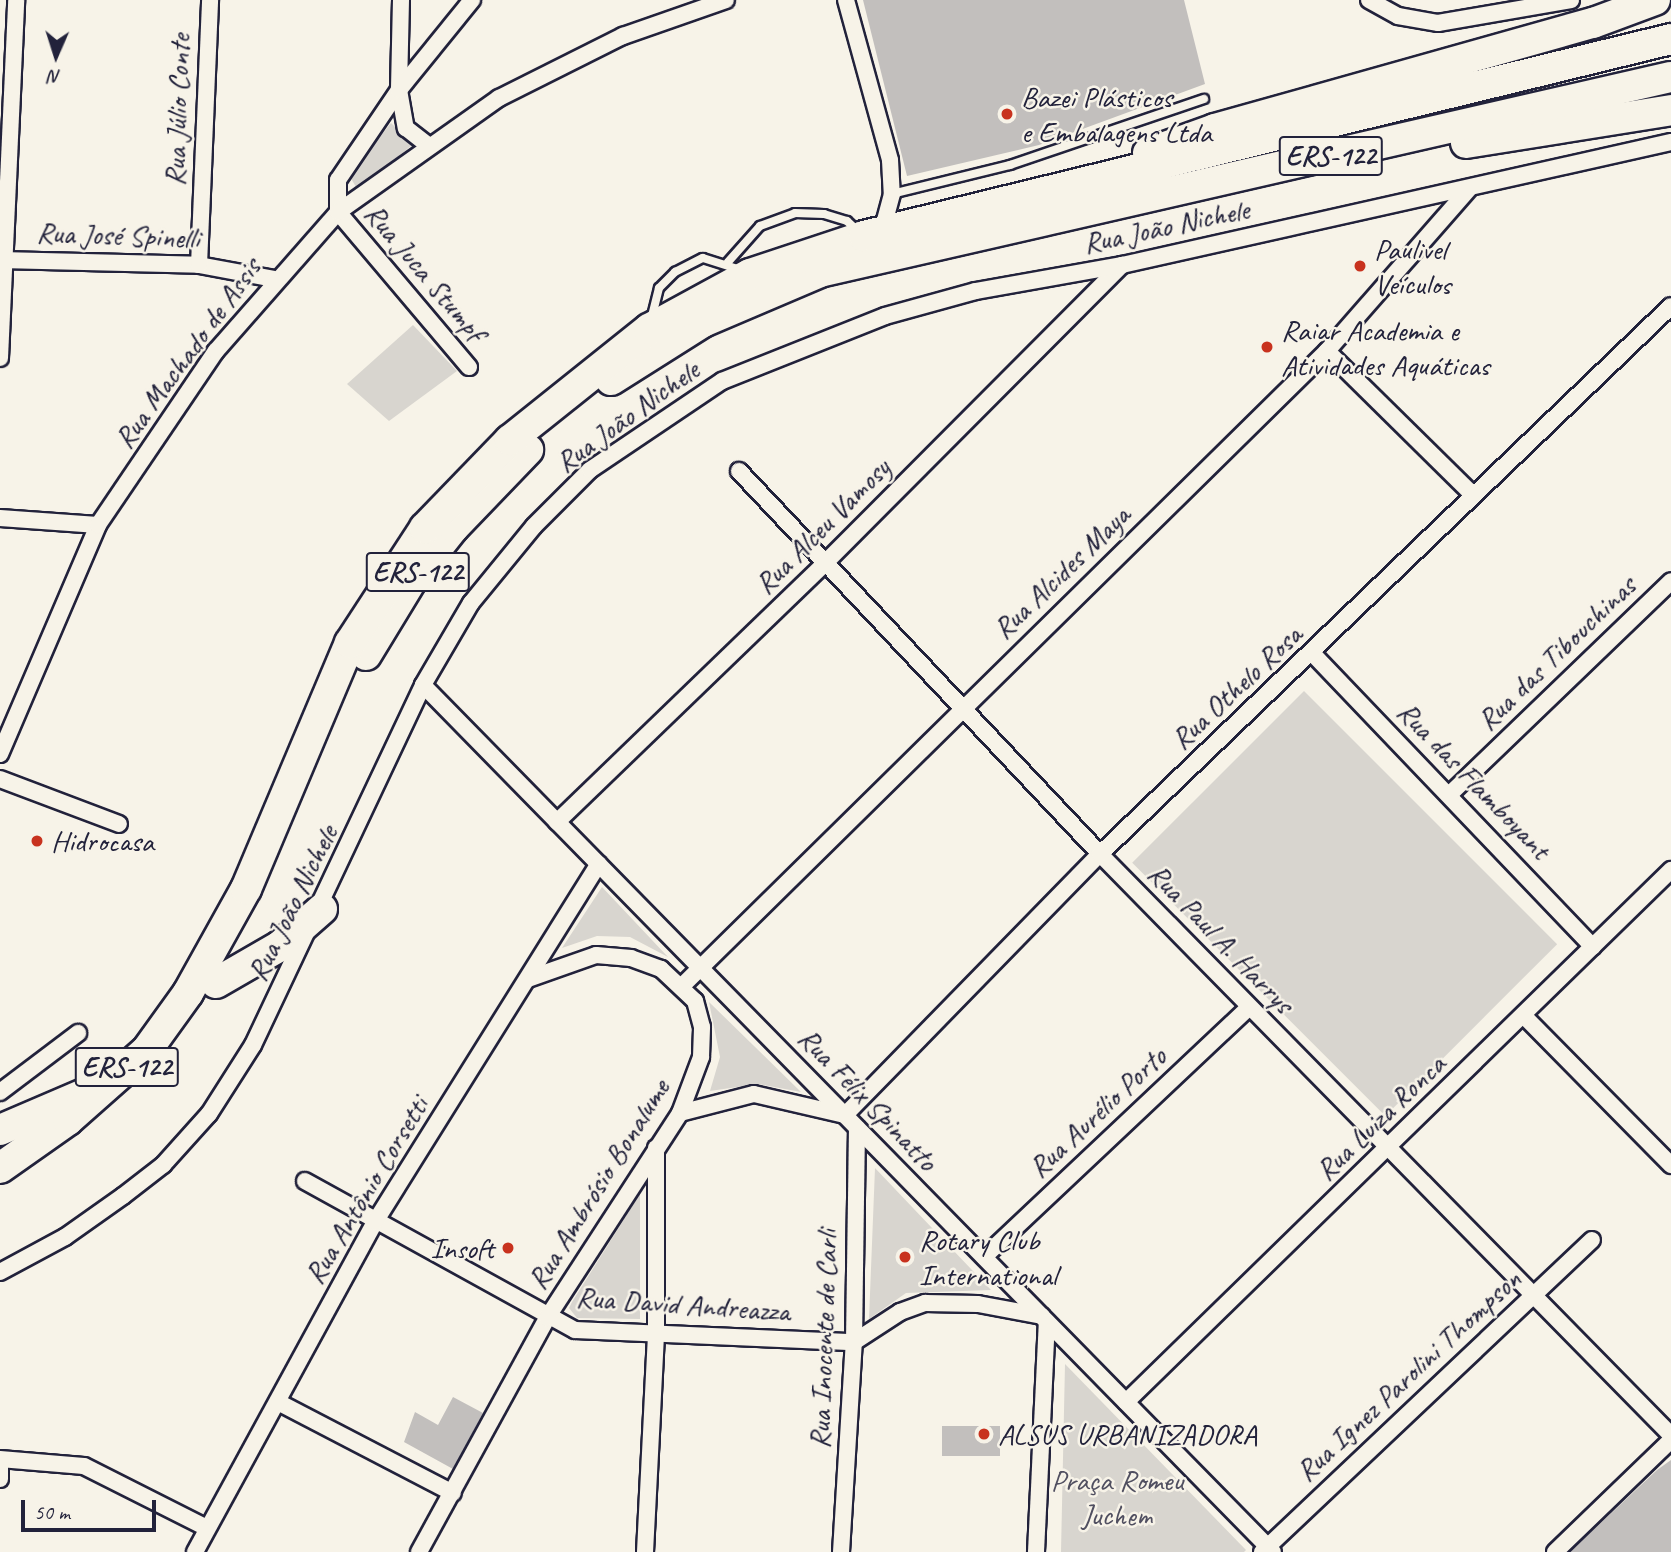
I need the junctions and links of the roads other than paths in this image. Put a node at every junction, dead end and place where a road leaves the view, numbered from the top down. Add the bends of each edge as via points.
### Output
1 (16, 0) edge
2 (210, 0) edge
3 (401, 0) edge
4 (472, 0) edge
5 (726, 0) edge
6 (846, 0) edge
7 (1369, 0) edge
8 (1570, 0) edge
9 (1655, 0) edge
10 (1671, 39) edge
11 (1671, 77) edge
12 (399, 90) junction
13 (1204, 99) dead end
14 (1671, 110) edge
15 (1671, 142) edge
16 (429, 146) junction
17 (1469, 189) junction
18 (892, 194) junction
19 (1061, 205) junction
20 (338, 212) junction
21 (873, 234) junction
22 (2, 260) edge
23 (199, 265) junction
24 (1122, 265) junction
25 (739, 268) junction
26 (274, 279) junction
27 (1671, 306) edge
28 (1327, 351) junction
29 (0, 358) edge
30 (469, 367) dead end
31 (739, 471) dead end
32 (1473, 495) junction
33 (0, 518) edge
34 (98, 525) junction
35 (823, 565) junction
36 (1671, 581) edge
37 (1313, 654) junction
38 (424, 685) junction
39 (962, 709) junction
40 (0, 754) edge
41 (0, 779) edge
42 (1450, 794) junction
43 (557, 821) junction
44 (119, 824) dead end
45 (1100, 855) junction
46 (598, 864) junction
47 (1671, 870) edge
48 (322, 909) junction
49 (1593, 947) junction
50 (700, 967) junction
51 (528, 979) junction
52 (216, 983) junction
53 (682, 985) junction
54 (1250, 1007) junction
55 (1523, 1015) junction
56 (78, 1033) dead end
57 (107, 1083) junction
58 (0, 1092) edge
59 (680, 1112) junction
60 (845, 1115) junction
61 (857, 1128) junction
62 (0, 1130) edge
63 (656, 1148) junction
64 (1387, 1149) junction
65 (1671, 1165) edge
66 (0, 1168) edge
67 (305, 1181) dead end
68 (0, 1188) edge
69 (375, 1222) junction
70 (1592, 1240) dead end
71 (984, 1257) junction
72 (0, 1272) edge
73 (1535, 1294) junction
74 (547, 1318) junction
75 (1044, 1319) junction
76 (656, 1333) junction
77 (854, 1342) junction
78 (278, 1402) junction
79 (1126, 1402) junction
80 (1671, 1438) edge
81 (0, 1460) edge
82 (0, 1479) edge
83 (453, 1493) junction
84 (207, 1528) junction
85 (1268, 1550) edge
86 (195, 1552) edge
87 (419, 1552) edge
88 (645, 1552) edge
89 (841, 1552) edge
90 (1037, 1552) edge
91 (1555, 1552) edge

1 - 22 street
2 - 23 street, Rua Júlio Conte
3 - 12 street
4 - 12 street
5 - 16 street, Rua Machado de Assis via 611,43 499,98
6 - 18 street via 890,160
7 - 8 street via 1398,16 1438,23
9 - 19 highway via 1593,23 1215,129
10 - 19 highway, ERS-122
11 - 19 highway, ERS-122
12 - 16 street via 406,128
12 - 20 street via 338,180
13 - 18 lane via 1010,164
14 - 19 highway via 1465,144 1231,200 1141,214
15 - 17 street, Rua João Nichele
16 - 20 street, Rua Machado de Assis
17 - 24 street, Rua João Nichele
17 - 28 street, Rua Alcides Maya
18 - 21 street
19 - 21 highway, ERS-122
19 - 52 highway, ERS-122 via 820,272 750,300 612,379 529,449 454,527 371,643 262,895
20 - 26 street, Rua Machado de Assis
20 - 30 street, Rua Juca Stumpf
21 - 25 highway, ERS-122
21 - 25 lane via 847,221 795,213 760,226
22 - 23 street, Rua José Spinelli
22 - 29 street
23 - 26 street, Rua José Spinelli
24 - 35 street, Rua Alceu Vamosy
24 - 38 street, Rua João Nichele via 976,291 885,316 722,381 590,470 534,526 471,603
25 - 57 highway, ERS-122 via 565,392 470,478 380,591 350,643 222,936 147,1050
26 - 34 street, Rua Machado de Assis via 216,351
27 - 32 street, Rua Othelo Rosa
28 - 32 street
28 - 39 street, Rua Alcides Maya
31 - 35 street, Rua Paul A. Harrys
32 - 37 street, Rua Othelo Rosa
33 - 34 street
34 - 40 street, Rua Machado de Assis
35 - 39 street, Rua Paul A. Harrys
35 - 43 street, Rua Alceu Vamosy
36 - 42 street, Rua das Tibouchinas
37 - 42 street, Rua das Flamboyant
37 - 45 street, Rua Othelo Rosa
38 - 43 street, Rua Félix Spinatto
38 - 48 street, Rua João Nichele
39 - 45 street, Rua Paul A. Harrys
39 - 50 street, Rua Alcides Maya
41 - 44 street
42 - 49 street, Rua das Flamboyant
43 - 46 street, Rua Félix Spinatto
45 - 54 street, Rua Paul A. Harrys
45 - 60 street, Rua Othelo Rosa
46 - 50 street, Rua Félix Spinatto
46 - 51 street, Rua Antônio Corsetti
47 - 49 street, Rua Luiza Ronca
48 - 52 highway via 280,946
48 - 72 street, Rua João Nichele via 253,1045 209,1114 163,1165 123,1196 65,1237
49 - 55 street, Rua Luiza Ronca
50 - 53 street, Rua Alcides Maya
50 - 60 street, Rua Félix Spinatto
51 - 53 street, Rua Ambrósio Bonalume via 596,955 631,958 661,969
51 - 69 street, Rua Antônio Corsetti
52 - 68 highway, ERS-122 via 127,1093
53 - 59 street, Rua Ambrósio Bonalume via 695,1001 702,1027 695,1084
54 - 64 street, Rua Paul A. Harrys
54 - 71 street, Rua Aurélio Porto
55 - 64 street, Rua Luiza Ronca
55 - 65 street
56 - 58 street
57 - 62 highway
57 - 66 highway, ERS-122 via 68,1120
59 - 60 street via 754,1094
59 - 63 street, Rua Ambrósio Bonalume
60 - 61 street, Rua Félix Spinatto
61 - 71 street, Rua Félix Spinatto
61 - 77 street, Rua Inocente de Carli
63 - 74 street, Rua Ambrósio Bonalume
63 - 76 street
64 - 73 street, Rua Paul A. Harrys
64 - 79 street, Rua Luiza Ronca
67 - 69 street, Rua David Andreazza
69 - 74 street, Rua David Andreazza
69 - 78 street, Rua Antônio Corsetti
70 - 73 street, Rua Ignez Parolini Thompson
71 - 75 street, Rua Félix Spinatto
73 - 80 street, Rua Paul A. Harrys
73 - 85 street, Rua Ignez Parolini Thompson
74 - 76 street, Rua David Andreazza via 575,1330
74 - 83 street, Rua Ambrósio Bonalume
75 - 77 street via 978,1304 925,1303
75 - 79 street, Rua Félix Spinatto
75 - 90 street
76 - 77 street, Rua David Andreazza
76 - 88 street
77 - 89 street, Rua Inocente de Carli
78 - 83 street
78 - 84 street, Rua Antônio Corsetti
79 - 85 street, Rua Félix Spinatto
80 - 91 street
81 - 82 street
81 - 84 street via 84,1466 110,1474
83 - 87 street, Rua Ambrósio Bonalume
84 - 86 street, Rua Antônio Corsetti

